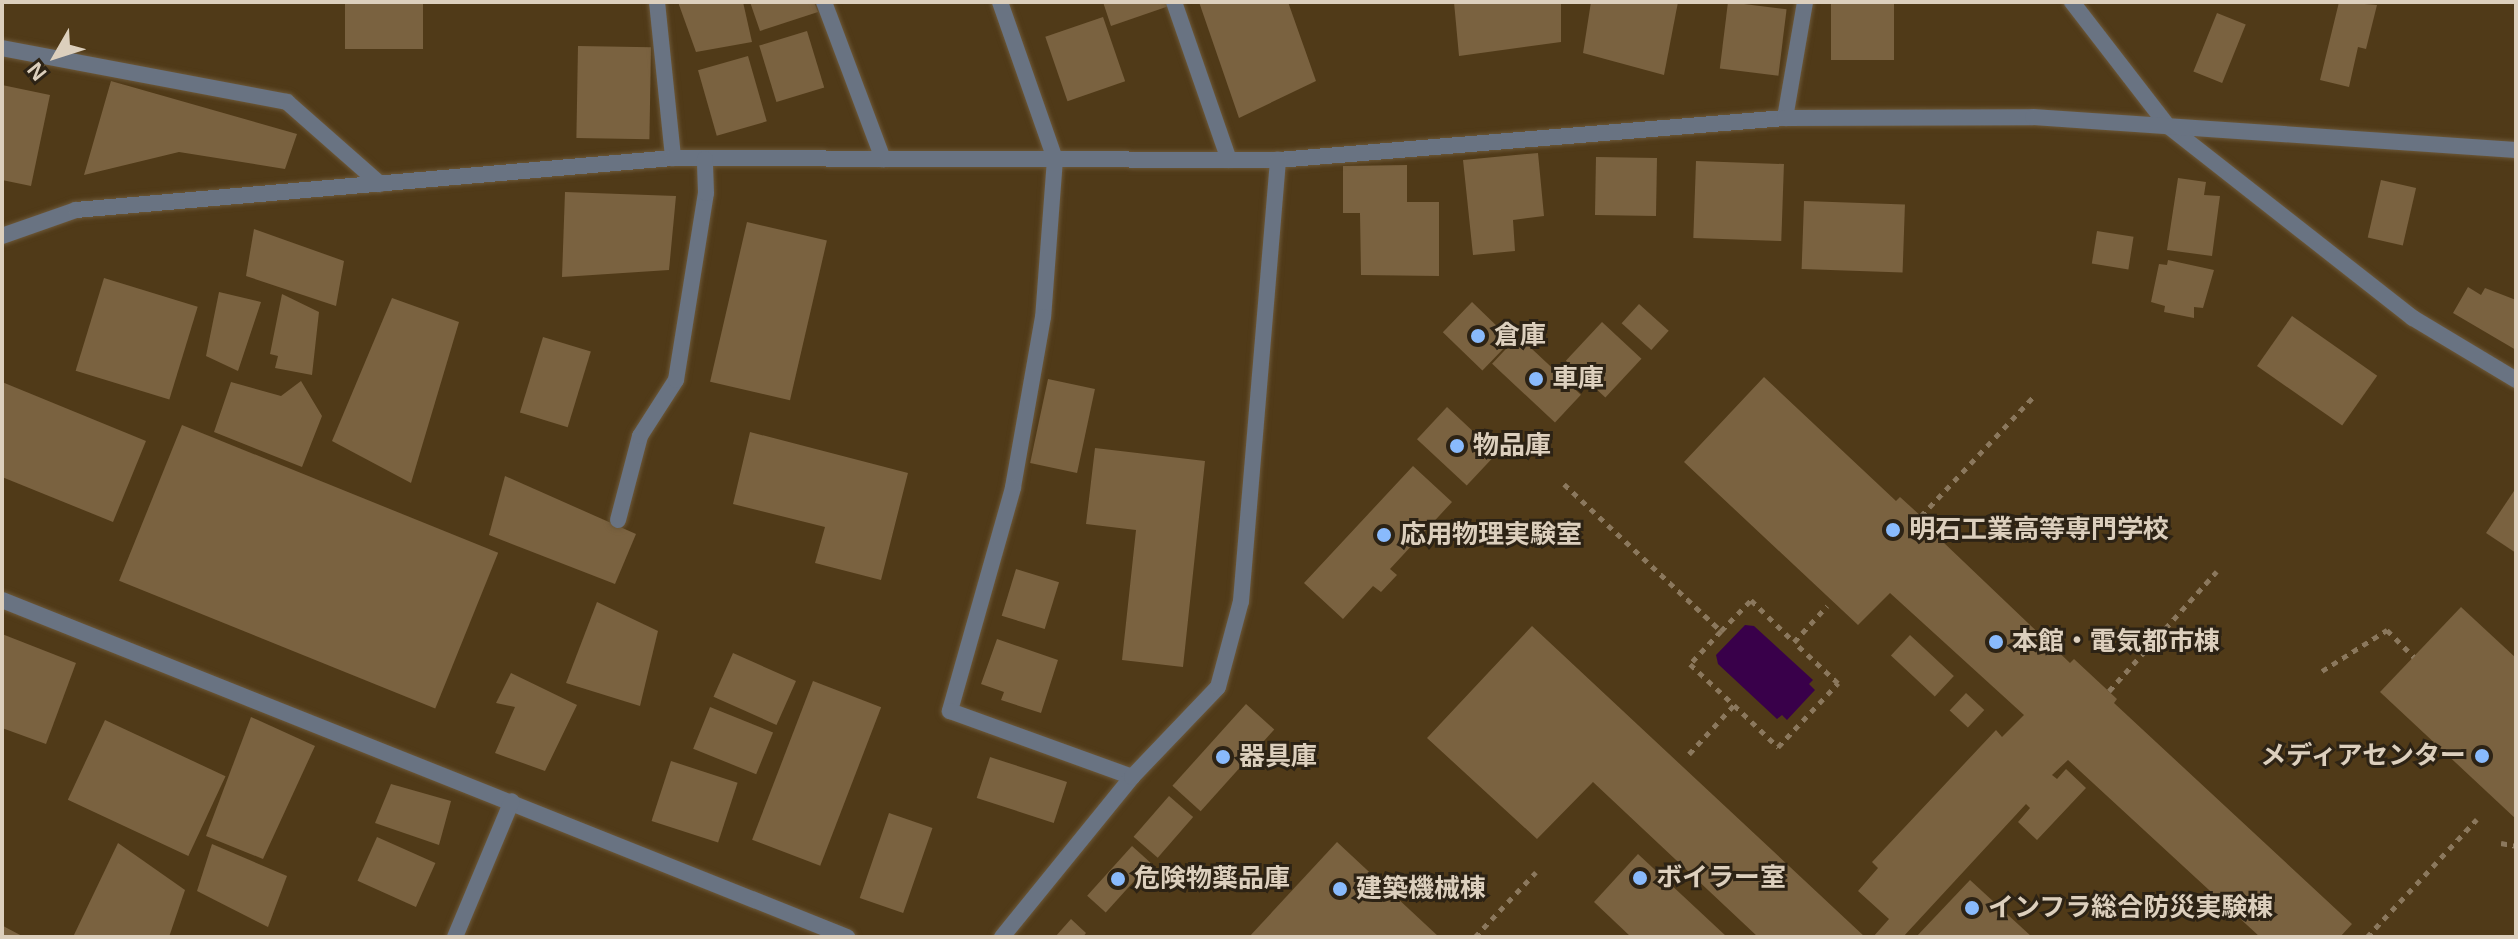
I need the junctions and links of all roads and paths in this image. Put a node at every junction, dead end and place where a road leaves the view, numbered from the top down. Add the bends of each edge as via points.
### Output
1 (657, 2) edge
2 (824, 2) edge
3 (1000, 2) edge
4 (1174, 2) edge
5 (1805, 2) edge
6 (2072, 2) edge
7 (2, 48) edge
8 (1785, 118) junction
9 (2168, 126) junction
10 (2516, 150) edge
11 (673, 158) junction
12 (705, 159) junction
13 (883, 159) junction
14 (1055, 159) junction
15 (1229, 160) junction
16 (1278, 160) junction
17 (380, 184) junction
18 (2, 236) edge
19 (2516, 380) edge
20 (2033, 397) dead end
21 (1564, 484) dead end
22 (1921, 516) dead end
23 (618, 520) dead end
24 (2217, 571) dead end
25 (2, 600) edge
26 (1827, 606) dead end
27 (1721, 631) junction
28 (1794, 642) junction
29 (2414, 657) dead end
30 (2322, 671) dead end
31 (2109, 691) dead end
32 (1734, 705) junction
33 (1689, 754) dead end
34 (1132, 777) junction
35 (512, 801) junction
36 (2477, 819) dead end
37 (2501, 843) dead end
38 (2516, 846) edge
39 (1536, 872) dead end
40 (455, 937) edge
41 (847, 937) edge
42 (1002, 937) edge
43 (1475, 937) edge
44 (2367, 937) edge

1 - 11 street
2 - 13 street
3 - 14 street
4 - 15 street
5 - 8 street
6 - 9 street
7 - 17 street via 287,102
8 - 9 street via 2033,117
8 - 16 street
9 - 10 street
9 - 19 street via 2413,318
11 - 12 street
11 - 17 street
12 - 13 street
12 - 23 street via 706,193 676,380 640,436
13 - 14 street
14 - 15 street
14 - 34 street via 1043,317 1013,488 950,711
15 - 16 street
16 - 34 street via 1241,601 1218,687
17 - 18 street via 76,210
20 - 22 path
21 - 27 path
24 - 31 path
25 - 35 street
26 - 28 path
27 - 28 path via 1751,600
27 - 32 path via 1690,664
28 - 32 path via 1838,683 1778,747
29 - 30 path via 2387,630
32 - 33 path
34 - 42 street
35 - 40 street
35 - 41 street
36 - 44 path
37 - 38 path
39 - 43 path

